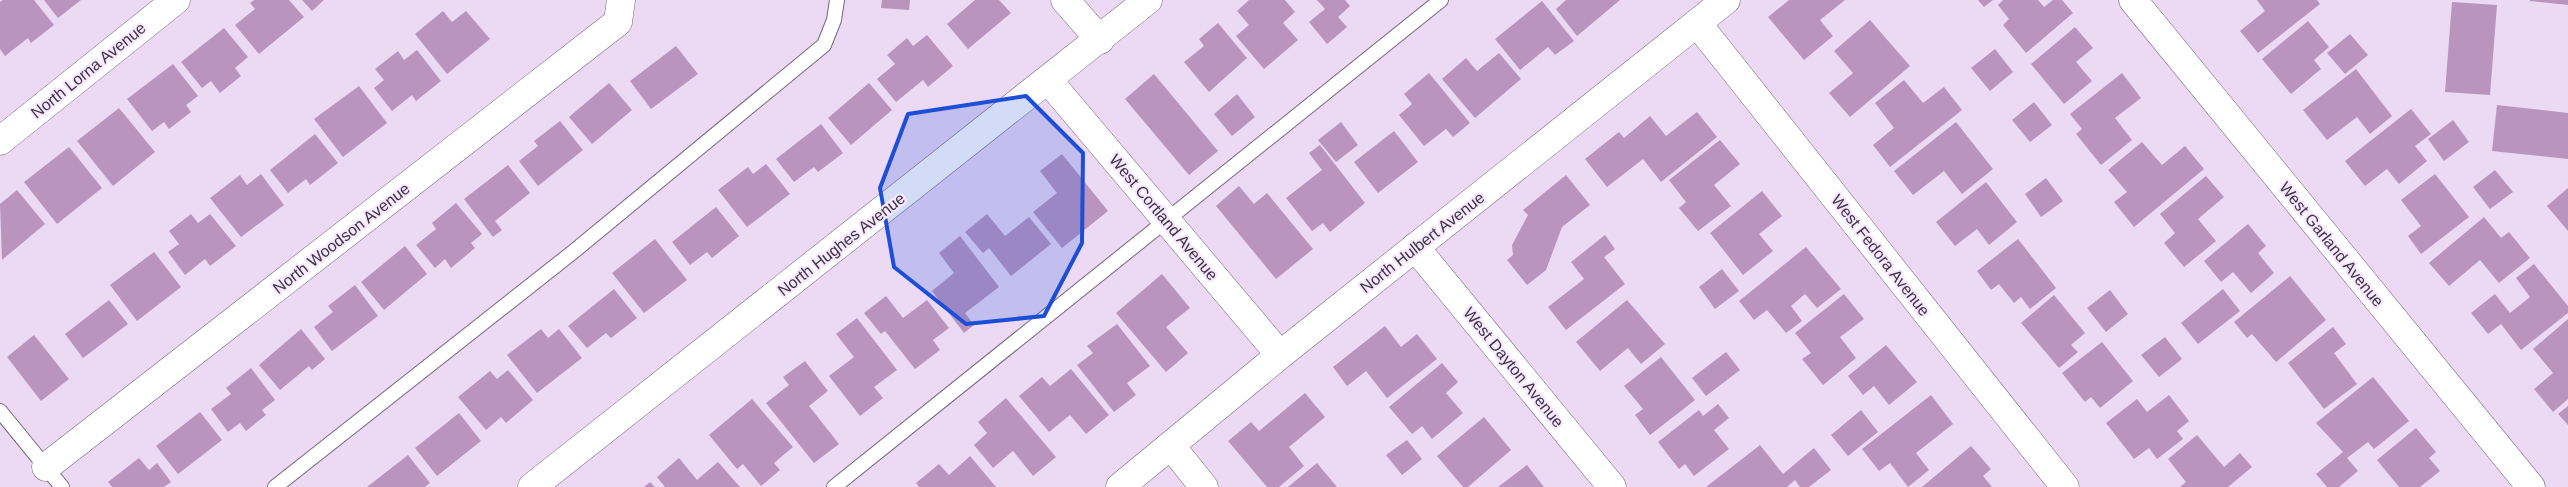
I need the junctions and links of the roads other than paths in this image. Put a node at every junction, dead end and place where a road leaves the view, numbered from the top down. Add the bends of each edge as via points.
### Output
1 (176, 0) edge
2 (621, 0) edge
3 (837, 0) edge
4 (1065, 0) edge
5 (1148, 0) edge
6 (1441, 0) edge
7 (1726, 0) edge
8 (2133, 0) edge
9 (1697, 23) junction
10 (1100, 40) junction
11 (1048, 80) junction
12 (0, 141) edge
13 (1166, 220) junction
14 (1415, 247) junction
15 (1280, 354) junction
16 (0, 411) edge
17 (1171, 446) junction
18 (54, 477) edge
19 (275, 487) edge
20 (532, 487) edge
21 (834, 487) edge
22 (1120, 487) edge
23 (1204, 487) edge
24 (1612, 487) edge
25 (2065, 487) edge
26 (2530, 487) edge

1 - 12 street, North Lorna Avenue
2 - 18 street, North Woodson Avenue via 618,22
3 - 19 lane via 834,20 824,45 580,246
4 - 10 street
5 - 10 street, North Hughes Avenue
6 - 13 lane
7 - 9 street, North Hulbert Avenue
8 - 26 street, West Garland Avenue
9 - 14 street, North Hulbert Avenue
9 - 25 street, West Fedora Avenue
10 - 11 street, North Hughes Avenue
11 - 13 street, West Cortland Avenue
11 - 20 street, North Hughes Avenue
13 - 15 street, West Cortland Avenue
13 - 21 lane
14 - 15 street, North Hulbert Avenue
14 - 24 street, West Dayton Avenue
15 - 17 street, North Hulbert Avenue
16 - 18 lane
17 - 22 street, North Hulbert Avenue
17 - 23 street

